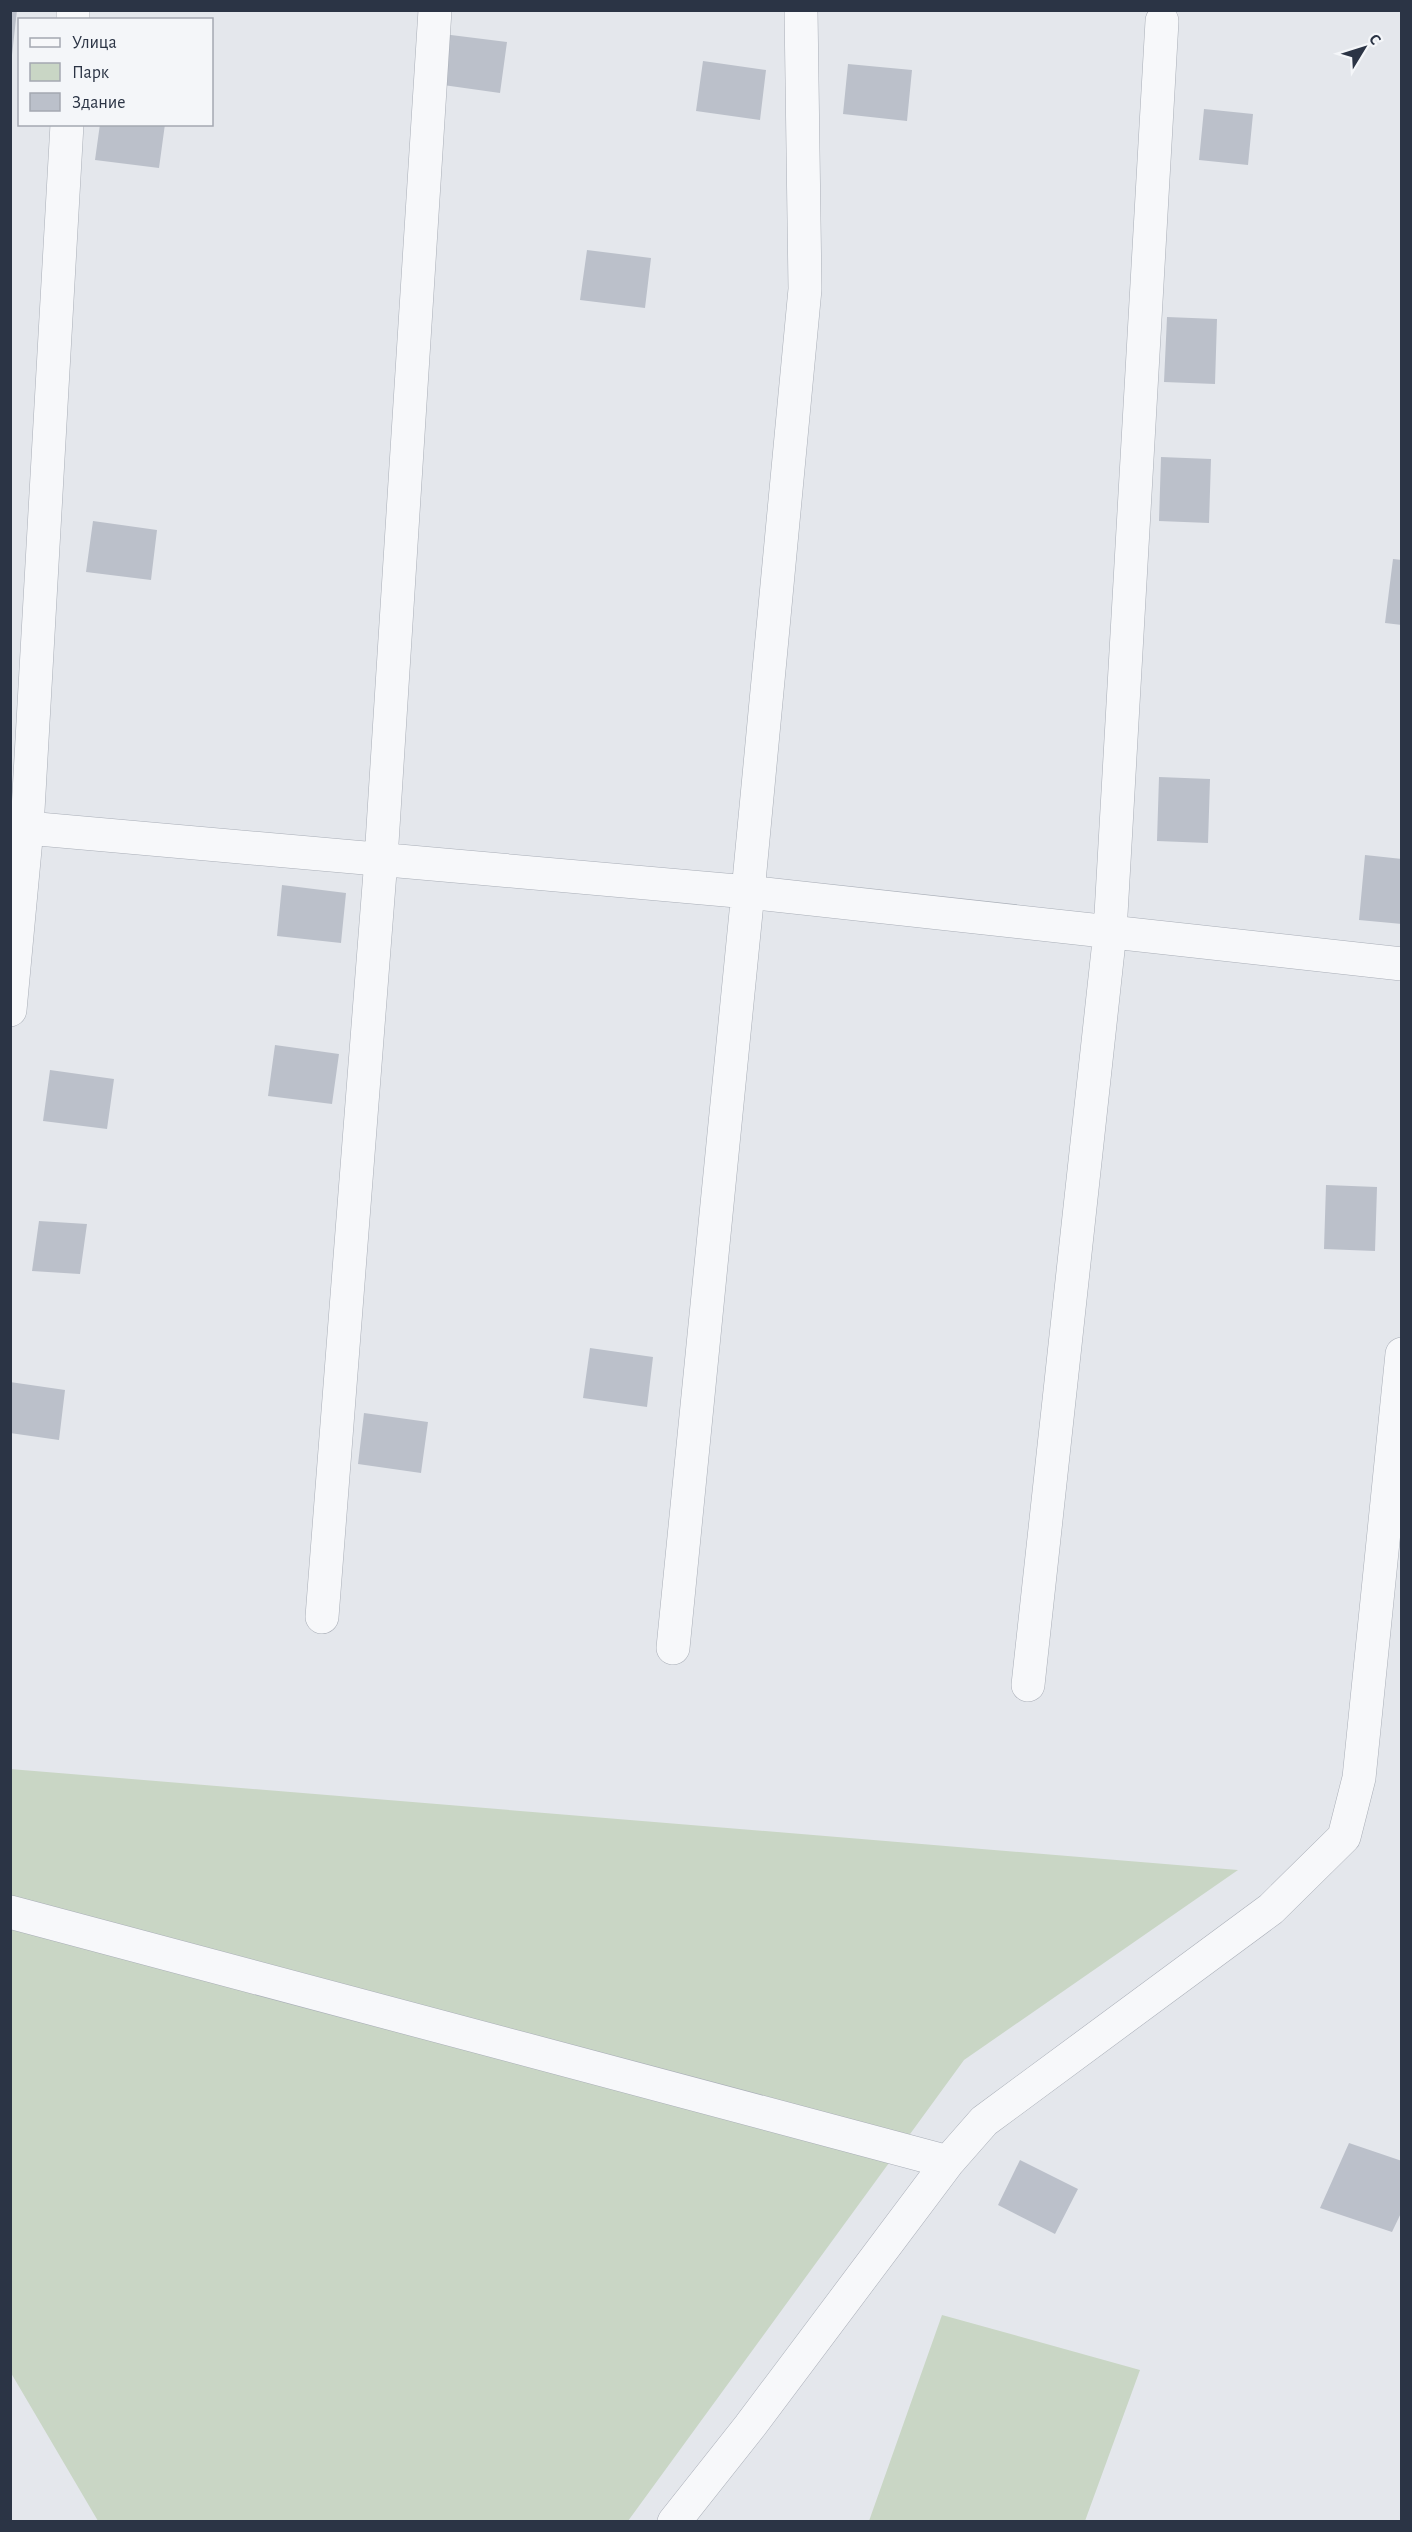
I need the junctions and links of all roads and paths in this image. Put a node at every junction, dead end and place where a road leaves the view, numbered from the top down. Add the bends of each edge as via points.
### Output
1 (435, 10) edge
2 (801, 10) edge
3 (1162, 21) dead end
4 (67, 126) edge
5 (27, 828) junction
6 (381, 859) junction
7 (748, 892) junction
8 (1110, 932) junction
9 (1401, 964) edge
10 (10, 1010) edge
11 (1401, 1354) edge
12 (322, 1617) dead end
13 (673, 1648) dead end
14 (1028, 1684) dead end
15 (10, 1912) edge
16 (948, 2162) junction
17 (674, 2522) edge

1 - 6 street
2 - 7 street via 805,289
3 - 8 street
4 - 5 street
5 - 6 street
5 - 10 street
6 - 7 street
6 - 12 street
7 - 8 street
7 - 13 street
8 - 9 street
8 - 14 street
11 - 16 street via 1359,1779 1344,1837 1271,1909 984,2121
15 - 16 street
16 - 17 street

